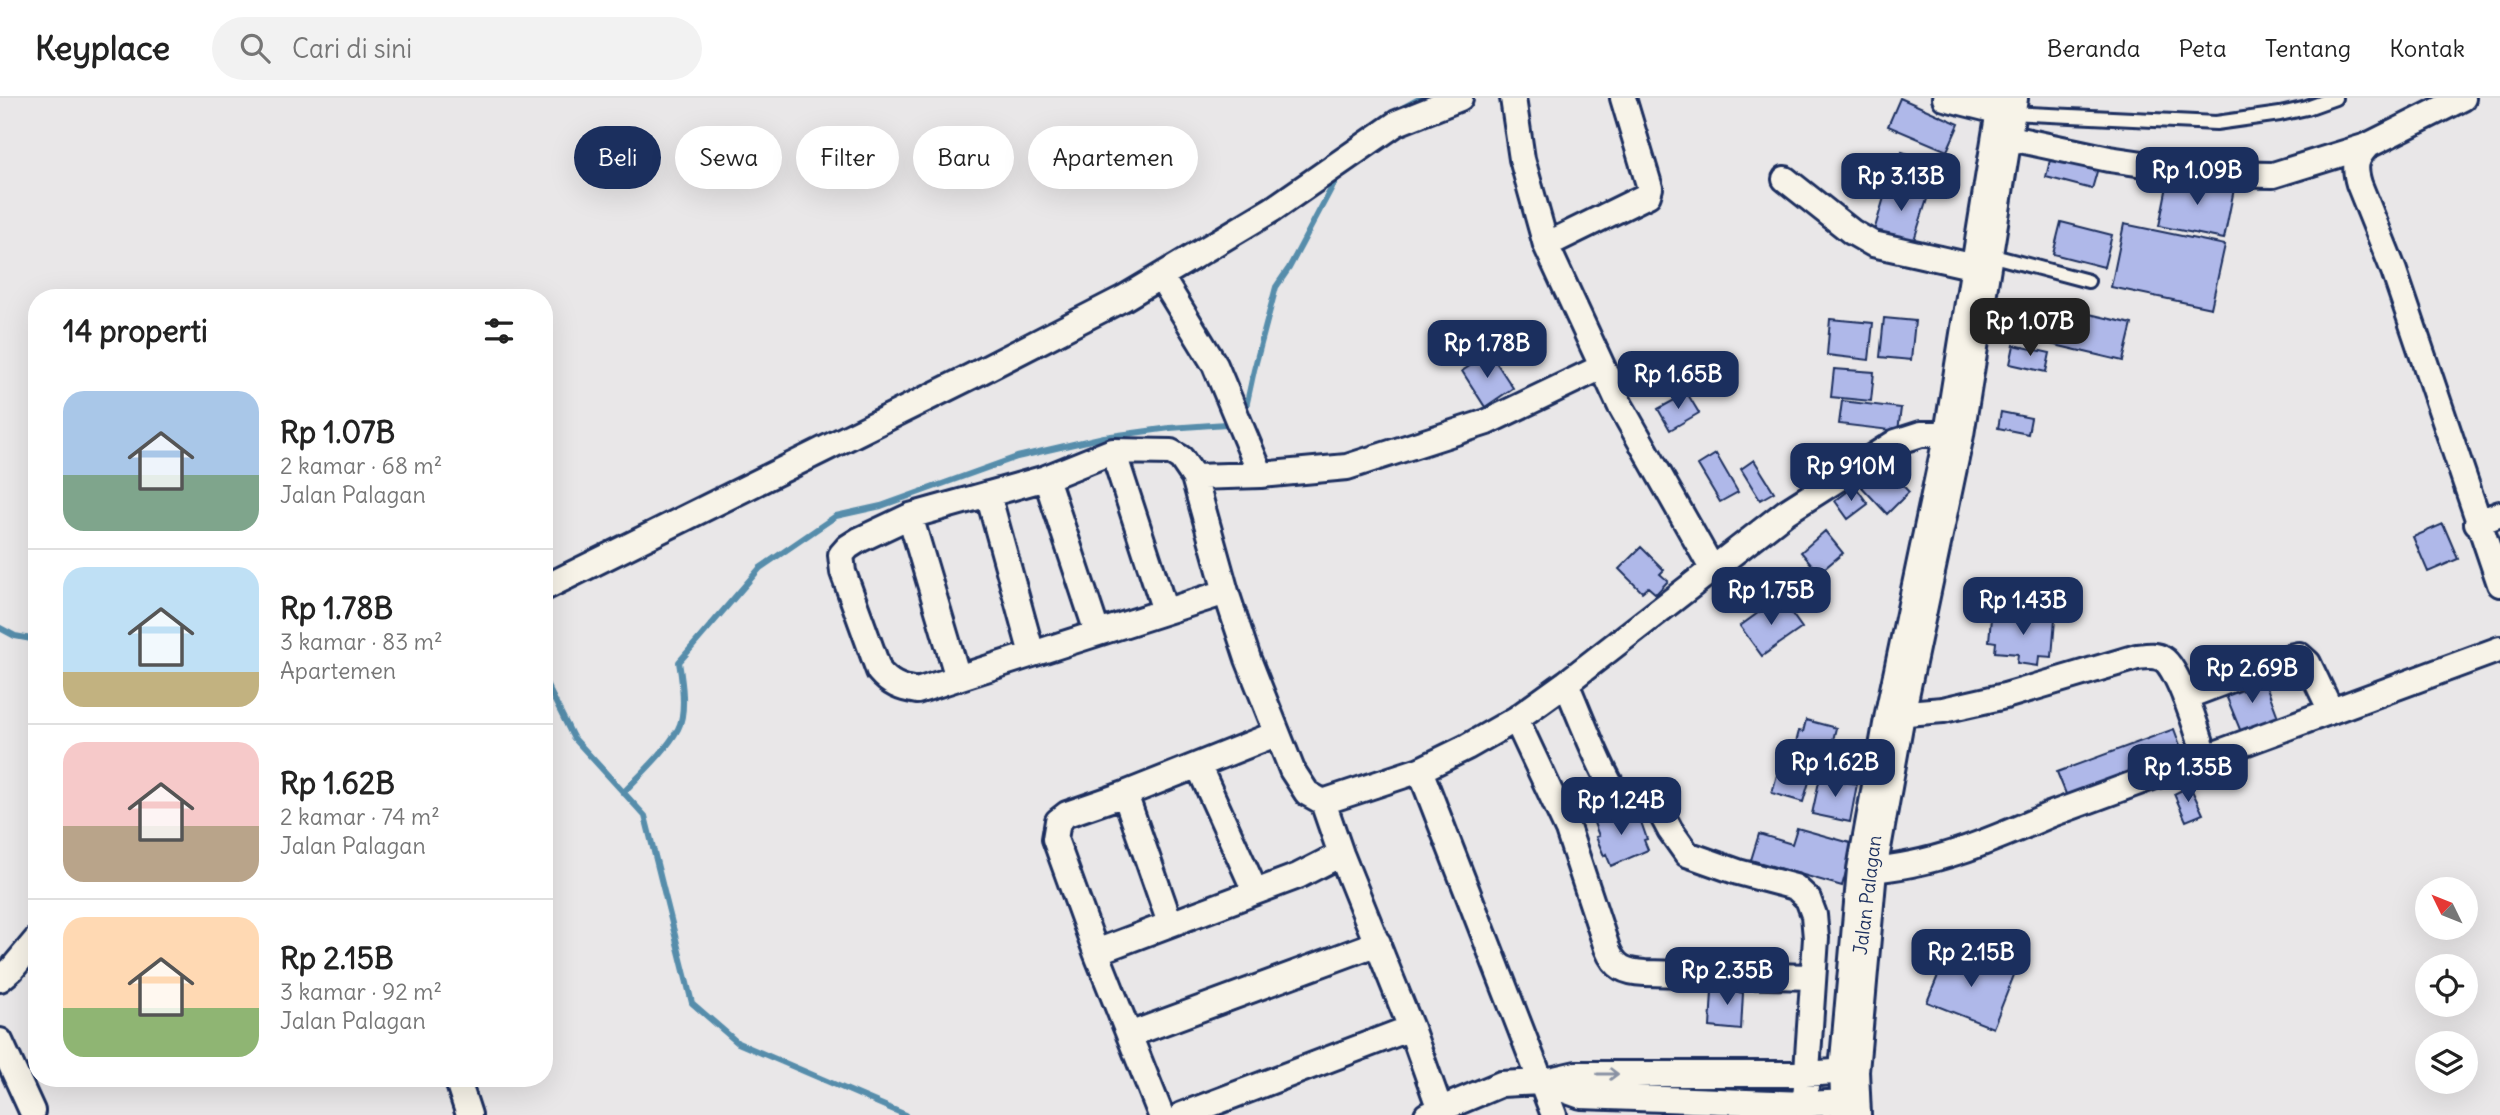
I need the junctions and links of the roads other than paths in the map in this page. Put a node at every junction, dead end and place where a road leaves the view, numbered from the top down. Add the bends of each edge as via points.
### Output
1 (1460, 98) edge
2 (1513, 98) edge
3 (1623, 98) edge
4 (1945, 98) edge
5 (2334, 98) edge
6 (2463, 98) edge
7 (2005, 116) edge
8 (2367, 146) junction
9 (1785, 179) dead end
10 (1546, 245) junction
11 (1981, 260) junction
12 (1161, 277) junction
13 (2088, 281) dead end
14 (1602, 367) junction
15 (1954, 434) junction
16 (1113, 451) junction
17 (1261, 475) junction
18 (1194, 477) junction
19 (1046, 478) junction
20 (988, 494) junction
21 (910, 516) junction
22 (2489, 518) edge
23 (1713, 570) junction
24 (553, 584) edge
25 (2500, 584) edge
26 (1226, 592) junction
27 (1165, 611) junction
28 (1097, 632) junction
29 (2500, 649) edge
30 (1032, 653) junction
31 (958, 678) junction
32 (1566, 683) junction
33 (2185, 697) junction
34 (2331, 711) junction
35 (1895, 714) junction
36 (1516, 719) junction
37 (1276, 734) junction
38 (2207, 759) junction
39 (1198, 765) junction
40 (1420, 769) junction
41 (1125, 794) junction
42 (1323, 802) junction
43 (1341, 854) junction
44 (1867, 870) junction
45 (1255, 891) junction
46 (1170, 923) junction
47 (1378, 943) junction
48 (28, 950) edge
49 (1096, 952) junction
50 (1813, 977) junction
51 (0, 979) edge
52 (1412, 1028) junction
53 (1129, 1035) junction
54 (0, 1041) edge
55 (1805, 1074) junction
56 (1541, 1082) junction
57 (460, 1087) edge
58 (1850, 1096) edge
59 (1804, 1110) edge
60 (32, 1111) dead end
61 (1437, 1113) edge
62 (469, 1115) edge
63 (1161, 1115) edge
64 (1182, 1115) edge
65 (1554, 1115) edge

1 - 12 street via 1396,123 1273,209
2 - 10 street via 1522,159
3 - 10 street via 1650,188 1648,195
4 - 7 street
5 - 7 lane via 2293,111 2216,123
6 - 8 street
7 - 8 street via 2109,159 2212,174 2273,174
7 - 11 highway, Jalan Palagan
8 - 22 street via 2355,171
9 - 11 street via 1874,244
10 - 14 street
11 - 13 lane
11 - 15 highway, Jalan Palagan
12 - 17 street via 1215,365
12 - 24 street
14 - 17 street via 1487,422 1346,467
14 - 23 street
15 - 23 street via 1921,434 1896,442 1786,512
15 - 35 highway, Jalan Palagan
16 - 18 street via 1171,452
16 - 19 street
16 - 27 street
17 - 18 street
18 - 26 street
19 - 20 street
19 - 28 street
20 - 21 street
20 - 30 street
21 - 31 street
21 - 31 street via 848,547 841,555 843,572 879,671 888,682 917,691
22 - 25 street
23 - 32 street
26 - 27 street
26 - 37 street
27 - 28 street
28 - 30 street
29 - 34 street
30 - 31 street
32 - 36 street
32 - 50 street via 1618,796 1653,798 1687,854 1795,887 1808,899 1816,938
33 - 34 street via 2300,655
33 - 35 street via 2169,663 2152,656 1943,710
33 - 38 street
34 - 38 street
35 - 44 highway, Jalan Palagan
36 - 40 street
36 - 50 street via 1568,830 1615,965 1635,972
37 - 39 street
37 - 42 street via 1307,793
38 - 44 street via 1984,843 1920,863
39 - 41 street
39 - 45 street
40 - 42 street
40 - 56 street
41 - 46 street
41 - 49 street via 1067,814 1055,829
42 - 43 street
43 - 45 street
43 - 47 street
44 - 58 highway, Jalan Palagan
45 - 46 street
46 - 49 street
47 - 52 street
47 - 53 street
48 - 51 street
49 - 53 street
50 - 55 street
52 - 61 street
52 - 64 street
53 - 63 street
54 - 60 street
56 -> 55 street via 1576,1074
55 - 58 street
55 - 59 street
56 - 59 street via 1580,1096
56 - 61 street via 1501,1084
56 - 65 street
57 - 62 street
58 - 59 street

